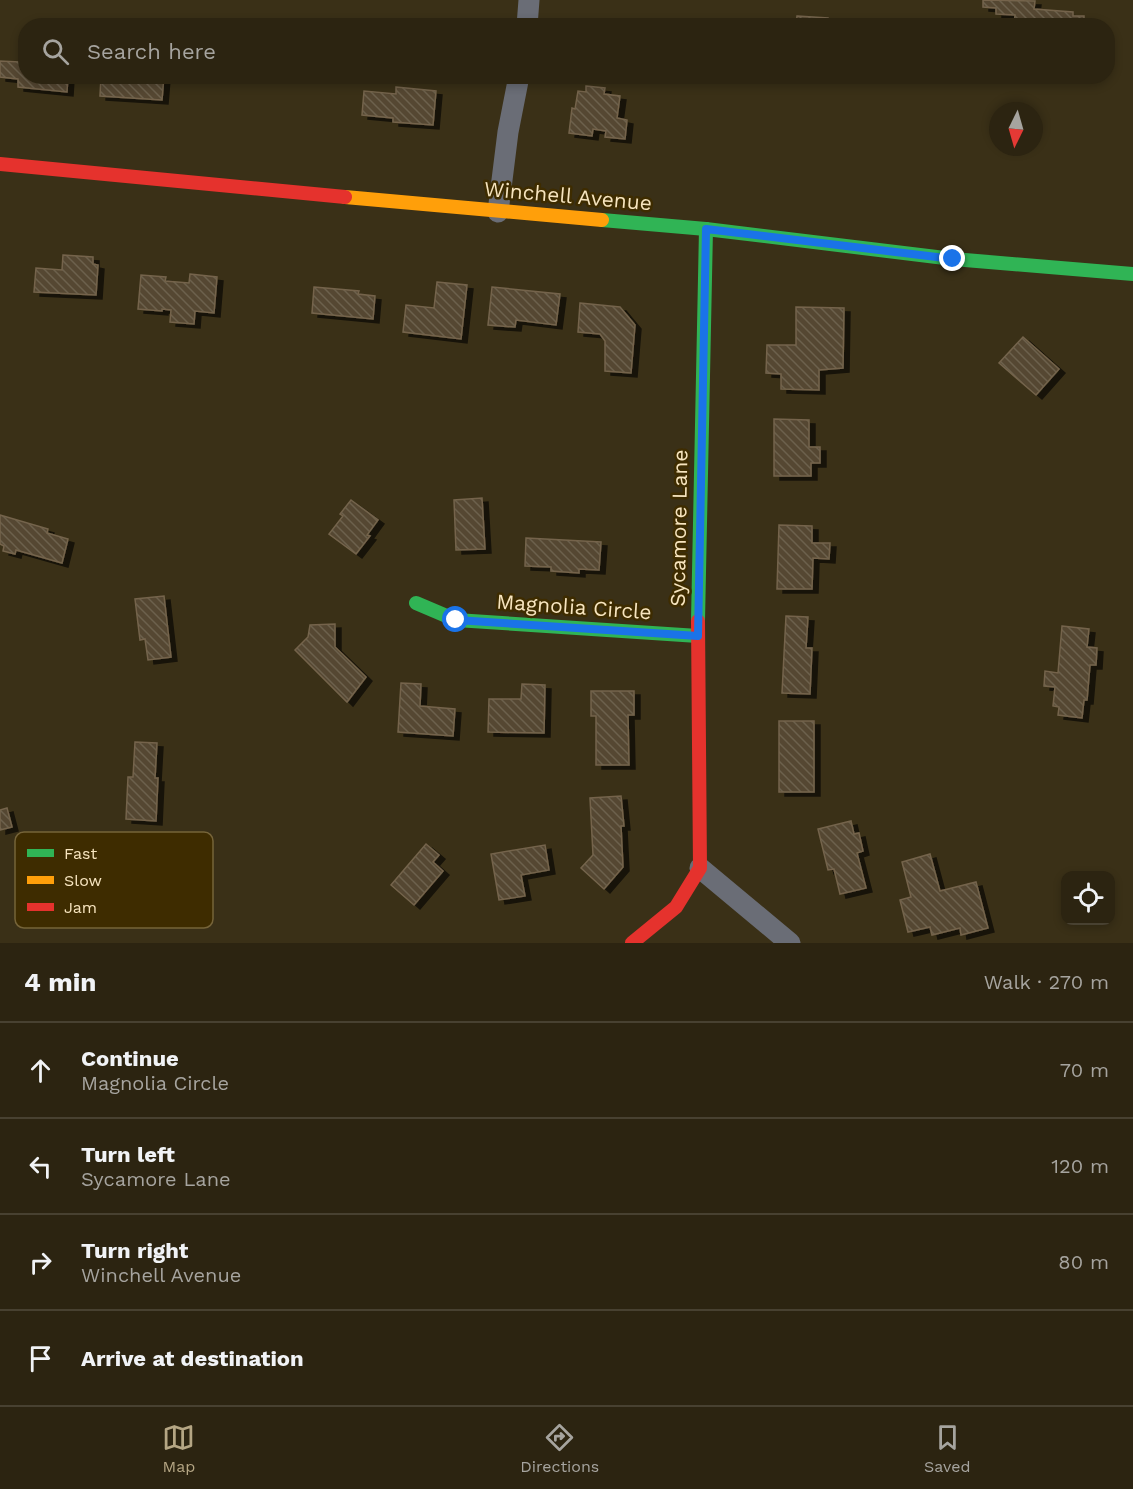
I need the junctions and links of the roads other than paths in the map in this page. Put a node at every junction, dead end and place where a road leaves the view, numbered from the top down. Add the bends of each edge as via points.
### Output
1 (529, 0) edge
2 (528, 18) edge
3 (517, 84) edge
4 (0, 164) edge
5 (498, 212) junction
6 (706, 229) junction
7 (1133, 274) edge
8 (416, 603) dead end
9 (698, 636) junction
10 (700, 868) junction
11 (632, 943) edge
12 (790, 943) edge

1 - 2 street
3 - 5 street
4 - 5 street, Winchell Avenue
5 - 6 street, Winchell Avenue
6 - 7 street, Winchell Avenue via 953,259
6 - 9 street, Sycamore Lane
8 - 9 street, Magnolia Circle via 456,620
9 - 10 street, Sycamore Lane
10 - 11 street via 676,907
10 - 12 street

